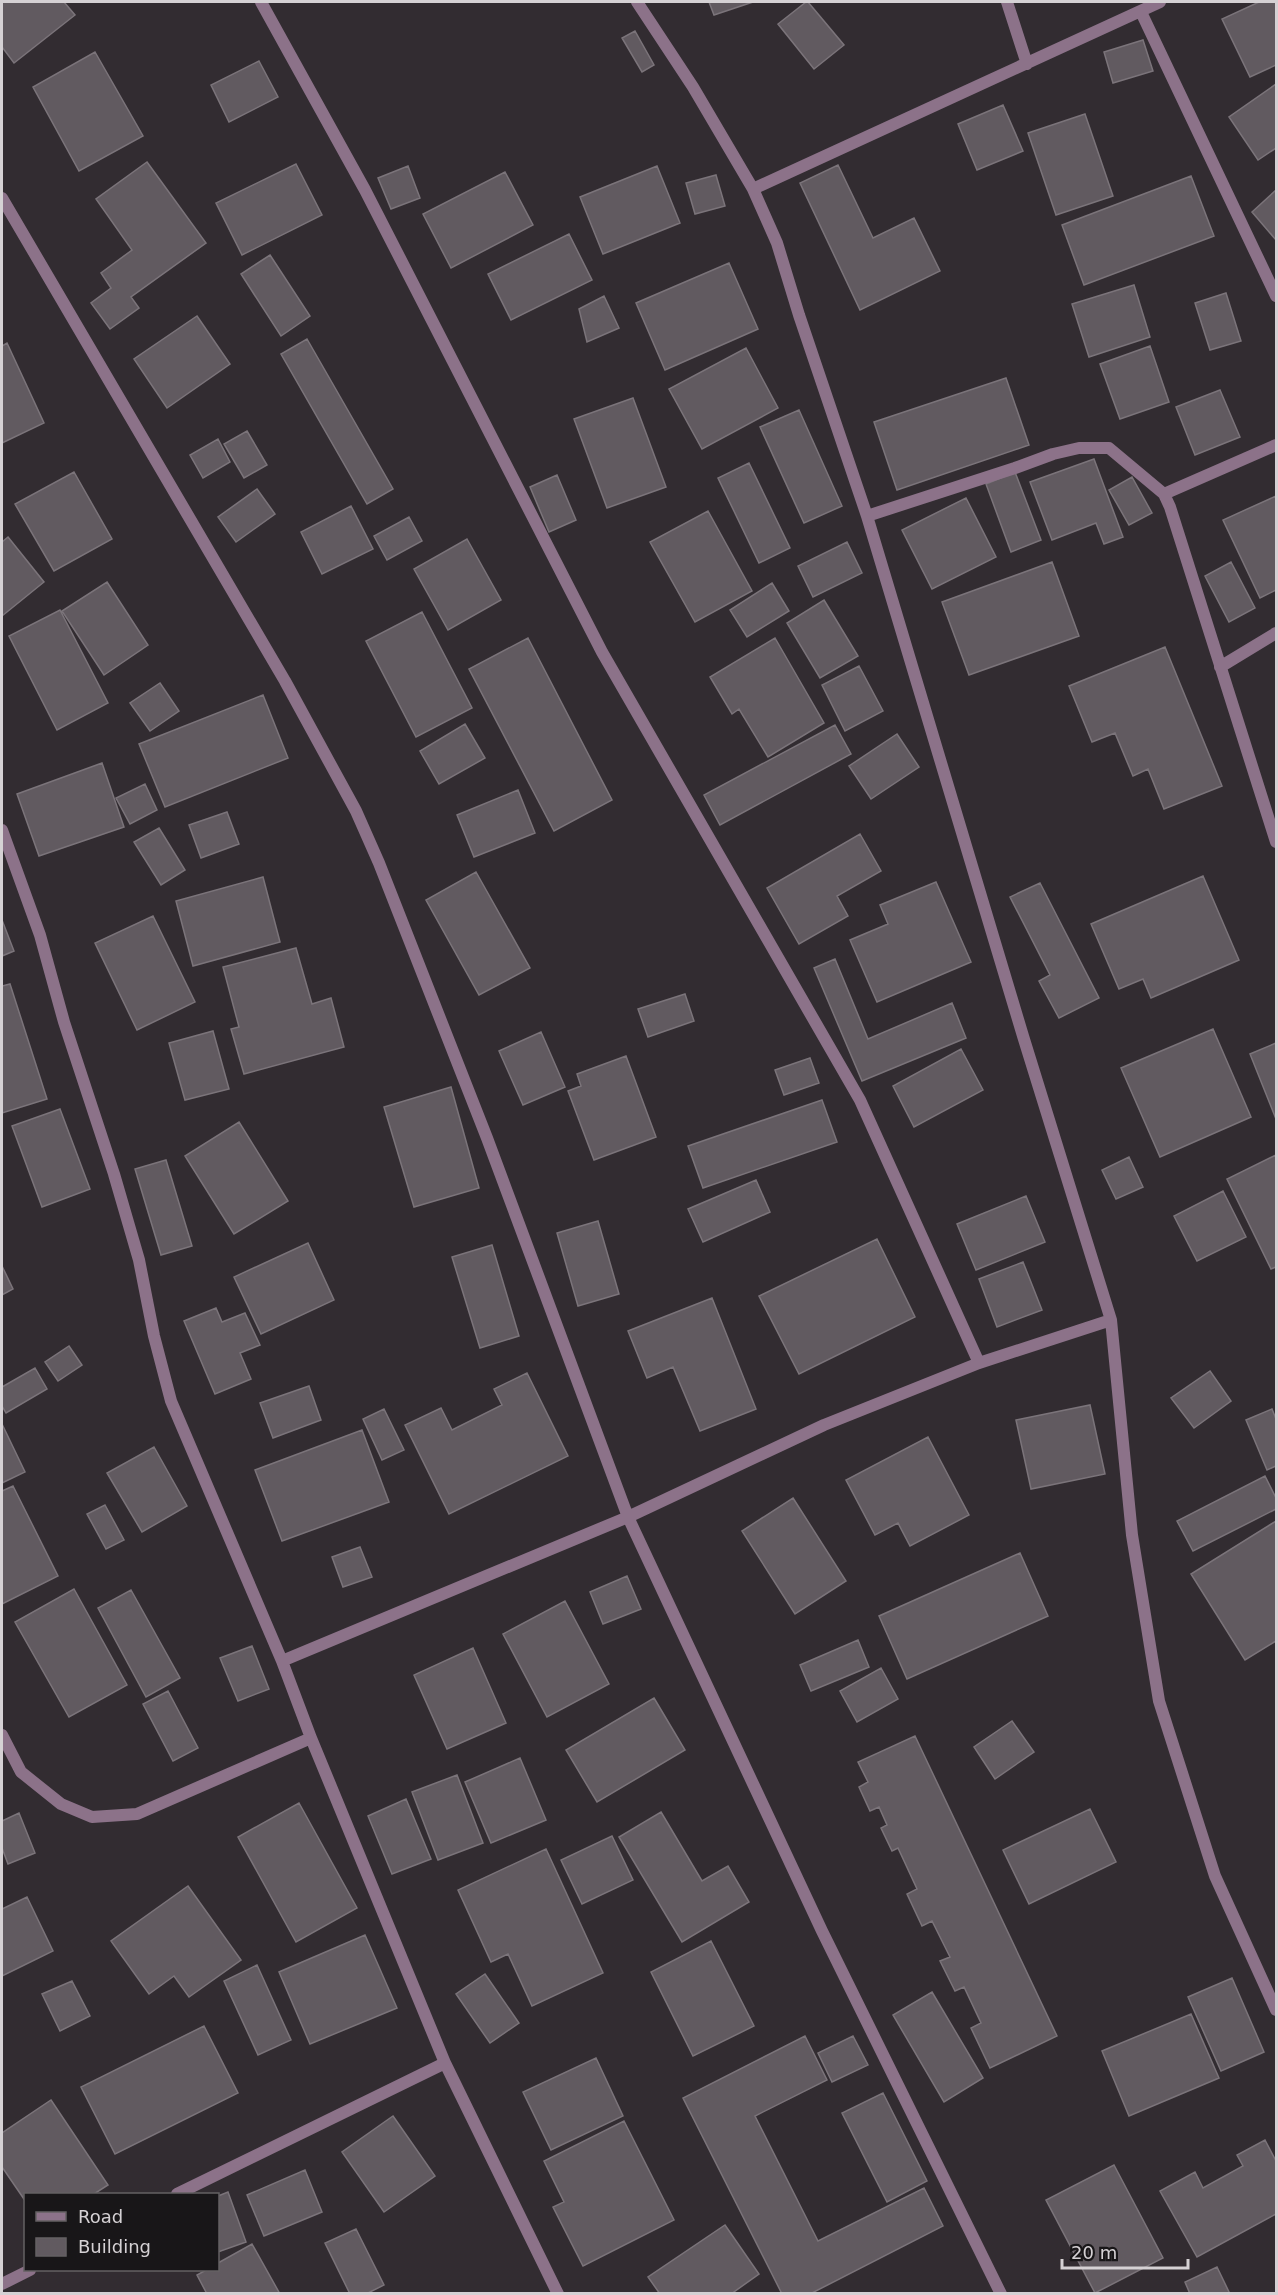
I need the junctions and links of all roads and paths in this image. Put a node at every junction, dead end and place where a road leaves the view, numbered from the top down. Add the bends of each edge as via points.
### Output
1 (261, 2) edge
2 (637, 2) edge
3 (1007, 2) edge
4 (1160, 2) edge
5 (1142, 12) junction
6 (1027, 64) junction
7 (753, 189) junction
8 (2, 198) edge
9 (1276, 296) edge
10 (1276, 445) edge
11 (1164, 494) junction
12 (867, 516) junction
13 (1276, 633) edge
14 (1220, 667) junction
15 (2, 830) edge
16 (1276, 842) edge
17 (1111, 1320) junction
18 (979, 1363) junction
19 (628, 1517) junction
20 (282, 1661) junction
21 (2, 1735) edge
22 (311, 1738) junction
23 (1276, 2010) edge
24 (445, 2063) junction
25 (179, 2193) edge
26 (28, 2271) edge
27 (2, 2284) edge
28 (558, 2294) edge
29 (1001, 2294) edge

1 - 18 street via 365,190 602,652 860,1100
2 - 7 street
3 - 6 street
4 - 5 street
5 - 6 street
5 - 9 street
6 - 7 street
7 - 12 street via 777,243
8 - 19 street via 285,681 356,811 487,1138
10 - 11 street
11 - 12 street via 1109,448 1079,448
11 - 14 street
12 - 17 street
13 - 14 street
14 - 16 street
15 - 20 street via 40,936 114,1174 139,1260 171,1401
17 - 18 street
17 - 23 street via 1132,1535 1159,1701 1215,1876
18 - 19 street via 824,1425
19 - 20 street
19 - 29 street via 817,1920
20 - 22 street
21 - 22 street via 21,1772 61,1804 92,1817 137,1814
22 - 24 street
24 - 25 street
24 - 28 street
26 - 27 street

